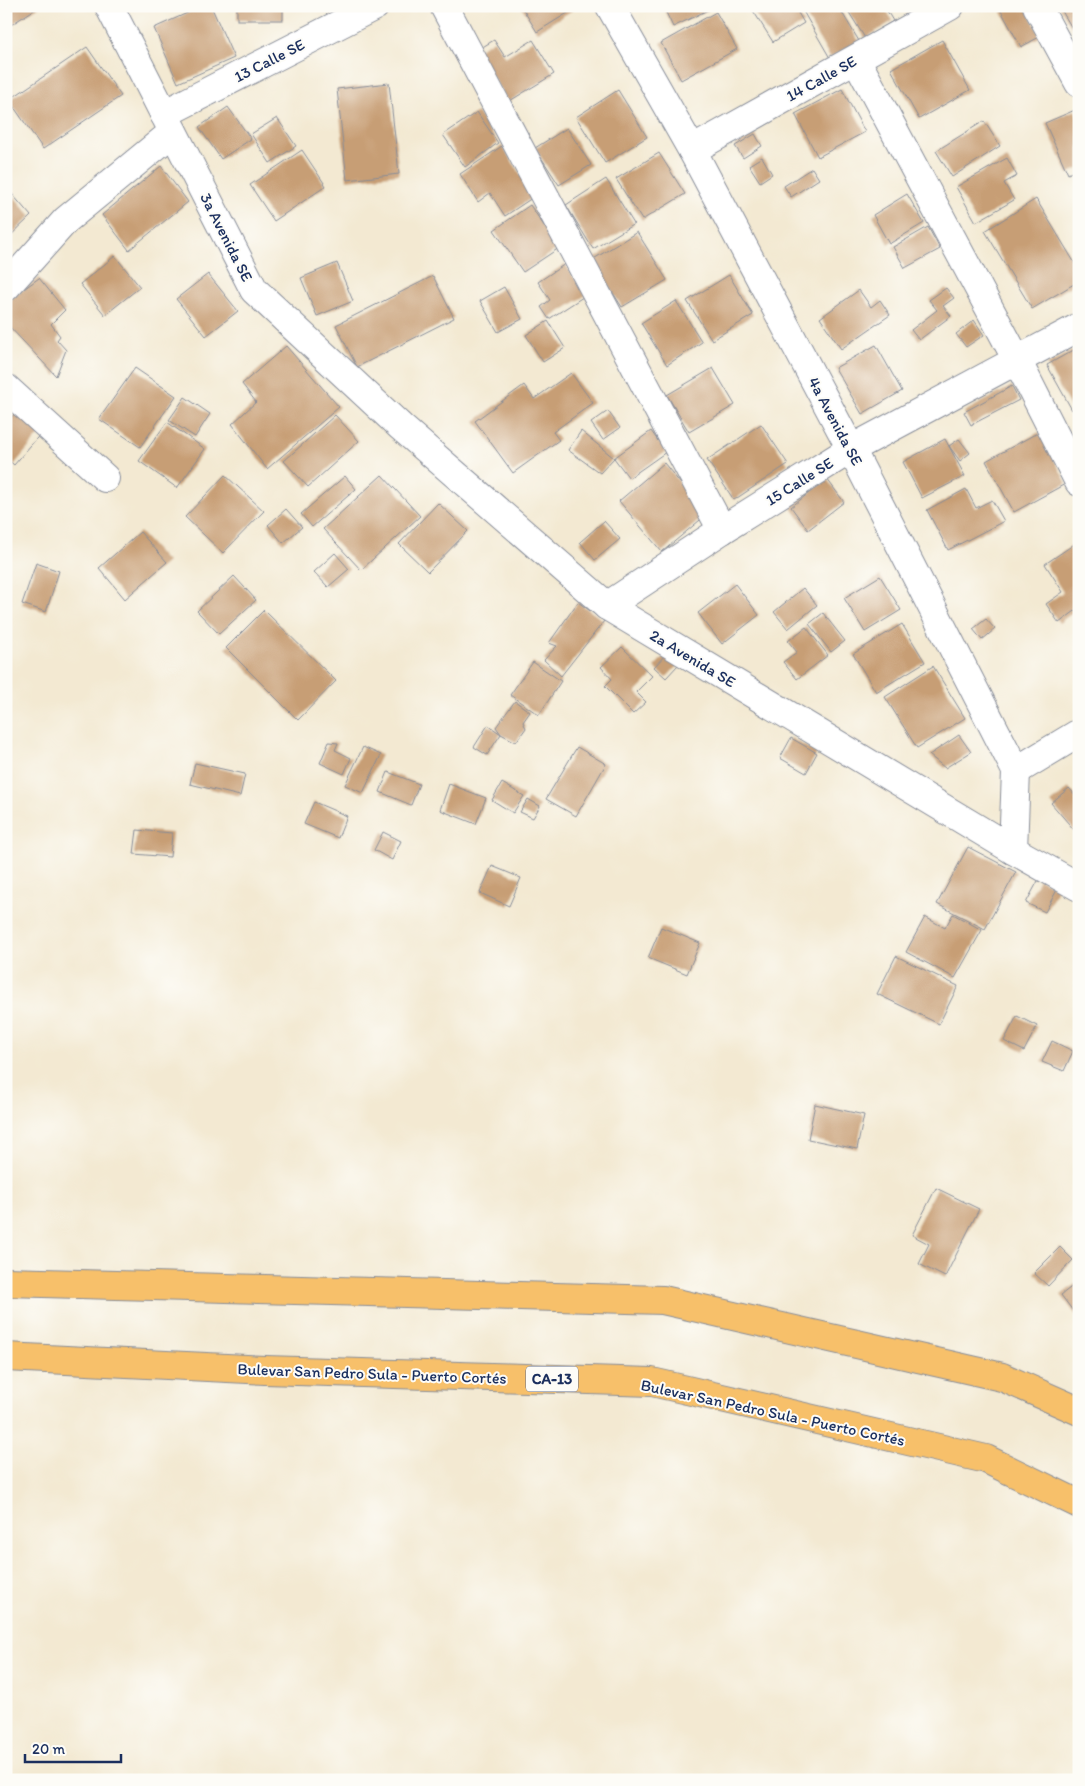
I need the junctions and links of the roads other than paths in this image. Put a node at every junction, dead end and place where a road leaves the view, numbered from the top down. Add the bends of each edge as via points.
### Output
1 (109, 6) edge
2 (375, 6) edge
3 (444, 6) edge
4 (610, 6) edge
5 (950, 6) edge
6 (1037, 6) edge
7 (856, 59) junction
8 (1079, 83) edge
9 (168, 123) junction
10 (692, 150) junction
11 (6, 287) edge
12 (1079, 327) edge
13 (1017, 360) junction
14 (6, 388) edge
15 (401, 427) joint
16 (850, 449) junction
17 (105, 478) dead end
18 (1079, 482) edge
19 (722, 530) junction
20 (607, 606) junction
21 (1079, 733) edge
22 (1016, 771) junction
23 (1013, 850) junction
24 (1079, 887) edge
25 (6, 1282) edge
26 (6, 1357) edge
27 (1079, 1411) edge
28 (1079, 1504) edge

1 - 9 street, 3a Avenida SE
2 - 9 street, 13 Calle SE
3 - 19 street
4 - 10 street, 4a Avenida SE
5 - 7 street, 14 Calle SE
6 - 8 street
7 - 10 street, 14 Calle SE
7 - 13 street
9 - 11 street, 13 Calle SE via 66,220
9 - 15 street, 3a Avenida SE via 254,290
10 - 16 street, 4a Avenida SE
12 - 13 street, 15 Calle SE
13 - 16 street, 15 Calle SE
13 - 18 street
14 - 17 street
15 - 20 street, 2a Avenida SE
16 - 19 street, 15 Calle SE
16 - 22 street, 4a Avenida SE
19 - 20 street, 15 Calle SE
20 - 23 street, 2a Avenida SE
21 - 22 street
22 - 23 street, 4a Avenida SE
23 - 24 street, 2a Avenida SE
25 - 27 highway via 663,1300 1002,1377
26 - 28 highway, Bulevar San Pedro Sula - Puerto Cortés / CA-13 via 265,1370 652,1382 986,1459

